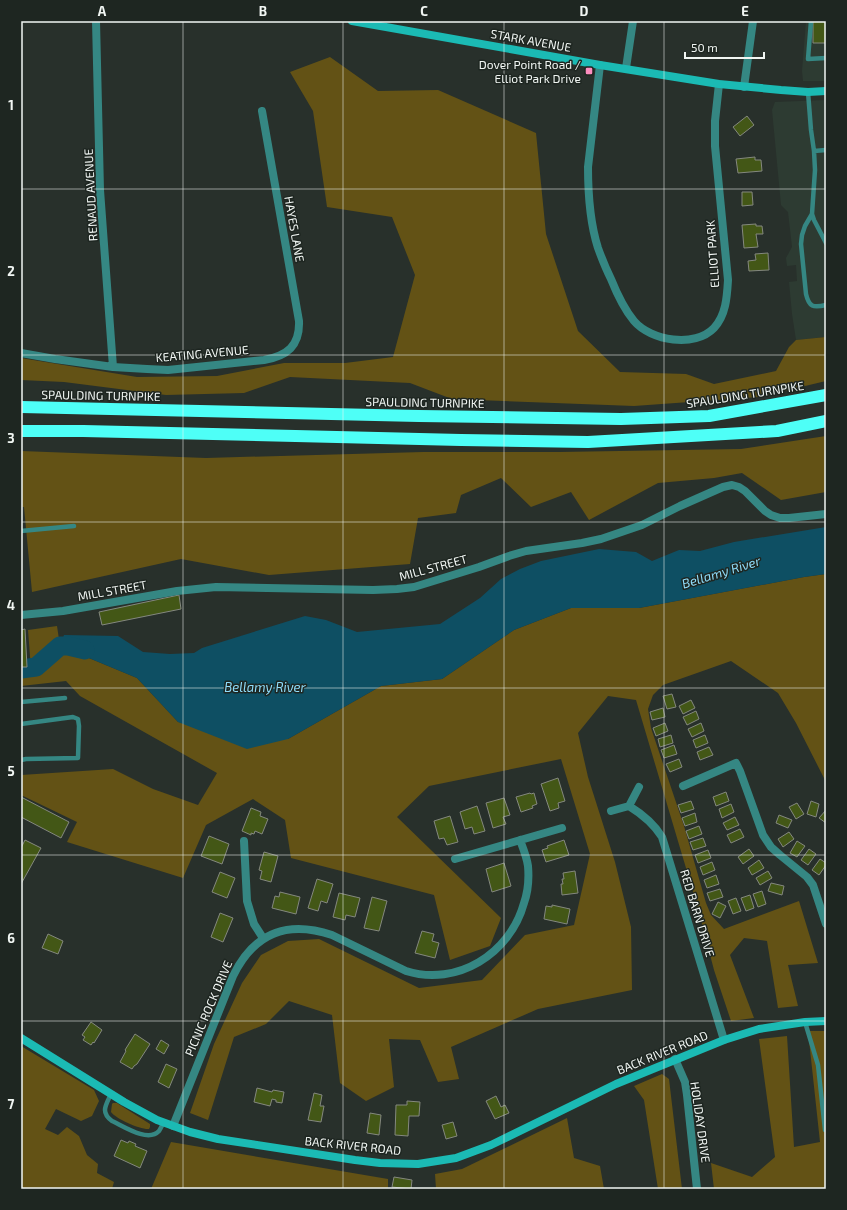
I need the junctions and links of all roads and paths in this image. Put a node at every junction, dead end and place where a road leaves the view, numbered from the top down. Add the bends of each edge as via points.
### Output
1 (96, 21) edge
2 (352, 21) edge
3 (633, 21) edge
4 (753, 21) edge
5 (811, 21) edge
6 (379, 23) edge
7 (826, 58) edge
8 (600, 65) junction
9 (626, 68) junction
10 (719, 84) junction
11 (744, 87) junction
12 (826, 90) edge
13 (808, 92) junction
14 (262, 111) dead end
15 (826, 150) edge
16 (814, 151) junction
17 (812, 214) junction
18 (826, 243) edge
19 (826, 305) edge
20 (290, 349) joint
21 (21, 353) edge
22 (113, 366) junction
23 (826, 395) edge
24 (21, 407) edge
25 (826, 421) edge
26 (21, 431) edge
27 (826, 514) edge
28 (74, 526) dead end
29 (21, 531) edge
30 (21, 615) edge
31 (64, 698) dead end
32 (21, 702) edge
33 (21, 724) edge
34 (21, 760) edge
35 (683, 786) dead end
36 (639, 787) dead end
37 (629, 806) junction
38 (611, 811) dead end
39 (562, 828) dead end
40 (520, 840) junction
41 (244, 841) dead end
42 (455, 859) dead end
43 (826, 924) edge
44 (264, 938) junction
45 (826, 1021) edge
46 (805, 1022) junction
47 (21, 1038) edge
48 (724, 1040) junction
49 (675, 1059) junction
50 (111, 1094) junction
51 (164, 1122) junction
52 (173, 1126) junction
53 (825, 1130) edge
54 (698, 1189) edge

1 - 22 street, RENAUD AVENUE via 100,190
2 - 6 street, STARK AVENUE
3 - 9 street
4 - 11 street
5 - 7 lane via 808,59
6 - 8 street, STARK AVENUE
8 - 9 street, STARK AVENUE
8 - 10 street, ELLIOT PARK via 588,167 591,212 598,246 617,295 635,322 644,330 666,339 686,340 702,337 713,329 721,318 728,294 715,135
9 - 10 street, STARK AVENUE
10 - 11 street, STARK AVENUE
11 - 13 street, STARK AVENUE
12 - 13 street, STARK AVENUE
13 - 16 lane
14 - 20 street, HAYES LANE via 299,321 298,338
15 - 16 lane
16 - 17 lane
17 - 18 lane
17 - 19 lane via 804,226 801,244 806,294 811,305
20 - 22 street, KEATING AVENUE via 274,358 168,370
21 - 22 street, KEATING AVENUE
23 - 24 highway, SPAULDING TURNPIKE via 709,416 621,419
25 - 26 highway via 777,431 588,442
27 - 30 street, MILL STREET via 789,518 771,515 745,491 732,485 622,532 582,543 526,551 414,587 373,590 216,587 177,591 63,611
28 - 29 lane
31 - 32 lane
33 - 34 lane via 73,717 78,719 79,726 78,758
35 - 43 street via 736,763 764,835 771,847 813,884
36 - 37 street
37 - 38 street
37 - 48 street, RED BARN DRIVE via 654,826 662,837
39 - 40 street
40 - 42 street
40 - 44 street, PICNIC ROCK DRIVE via 528,866 526,896 521,912 501,944 481,962 468,969 444,975 415,974 332,935 308,929 287,930
41 - 44 street via 247,901 254,924
44 - 52 street, PICNIC ROCK DRIVE via 239,964
45 - 46 street, BACK RIVER ROAD
46 - 48 street, BACK RIVER ROAD via 759,1029
46 - 53 lane via 818,1065
47 - 50 street, BACK RIVER ROAD
48 - 49 street, BACK RIVER ROAD
49 - 52 street, BACK RIVER ROAD via 616,1084 492,1145 456,1158 418,1164 380,1163 293,1151 218,1138
49 - 54 street, HOLIDAY DRIVE via 685,1082
50 - 51 street, BACK RIVER ROAD
50 - 51 lane via 104,1108 112,1121 146,1136 156,1134
51 - 52 street, BACK RIVER ROAD

